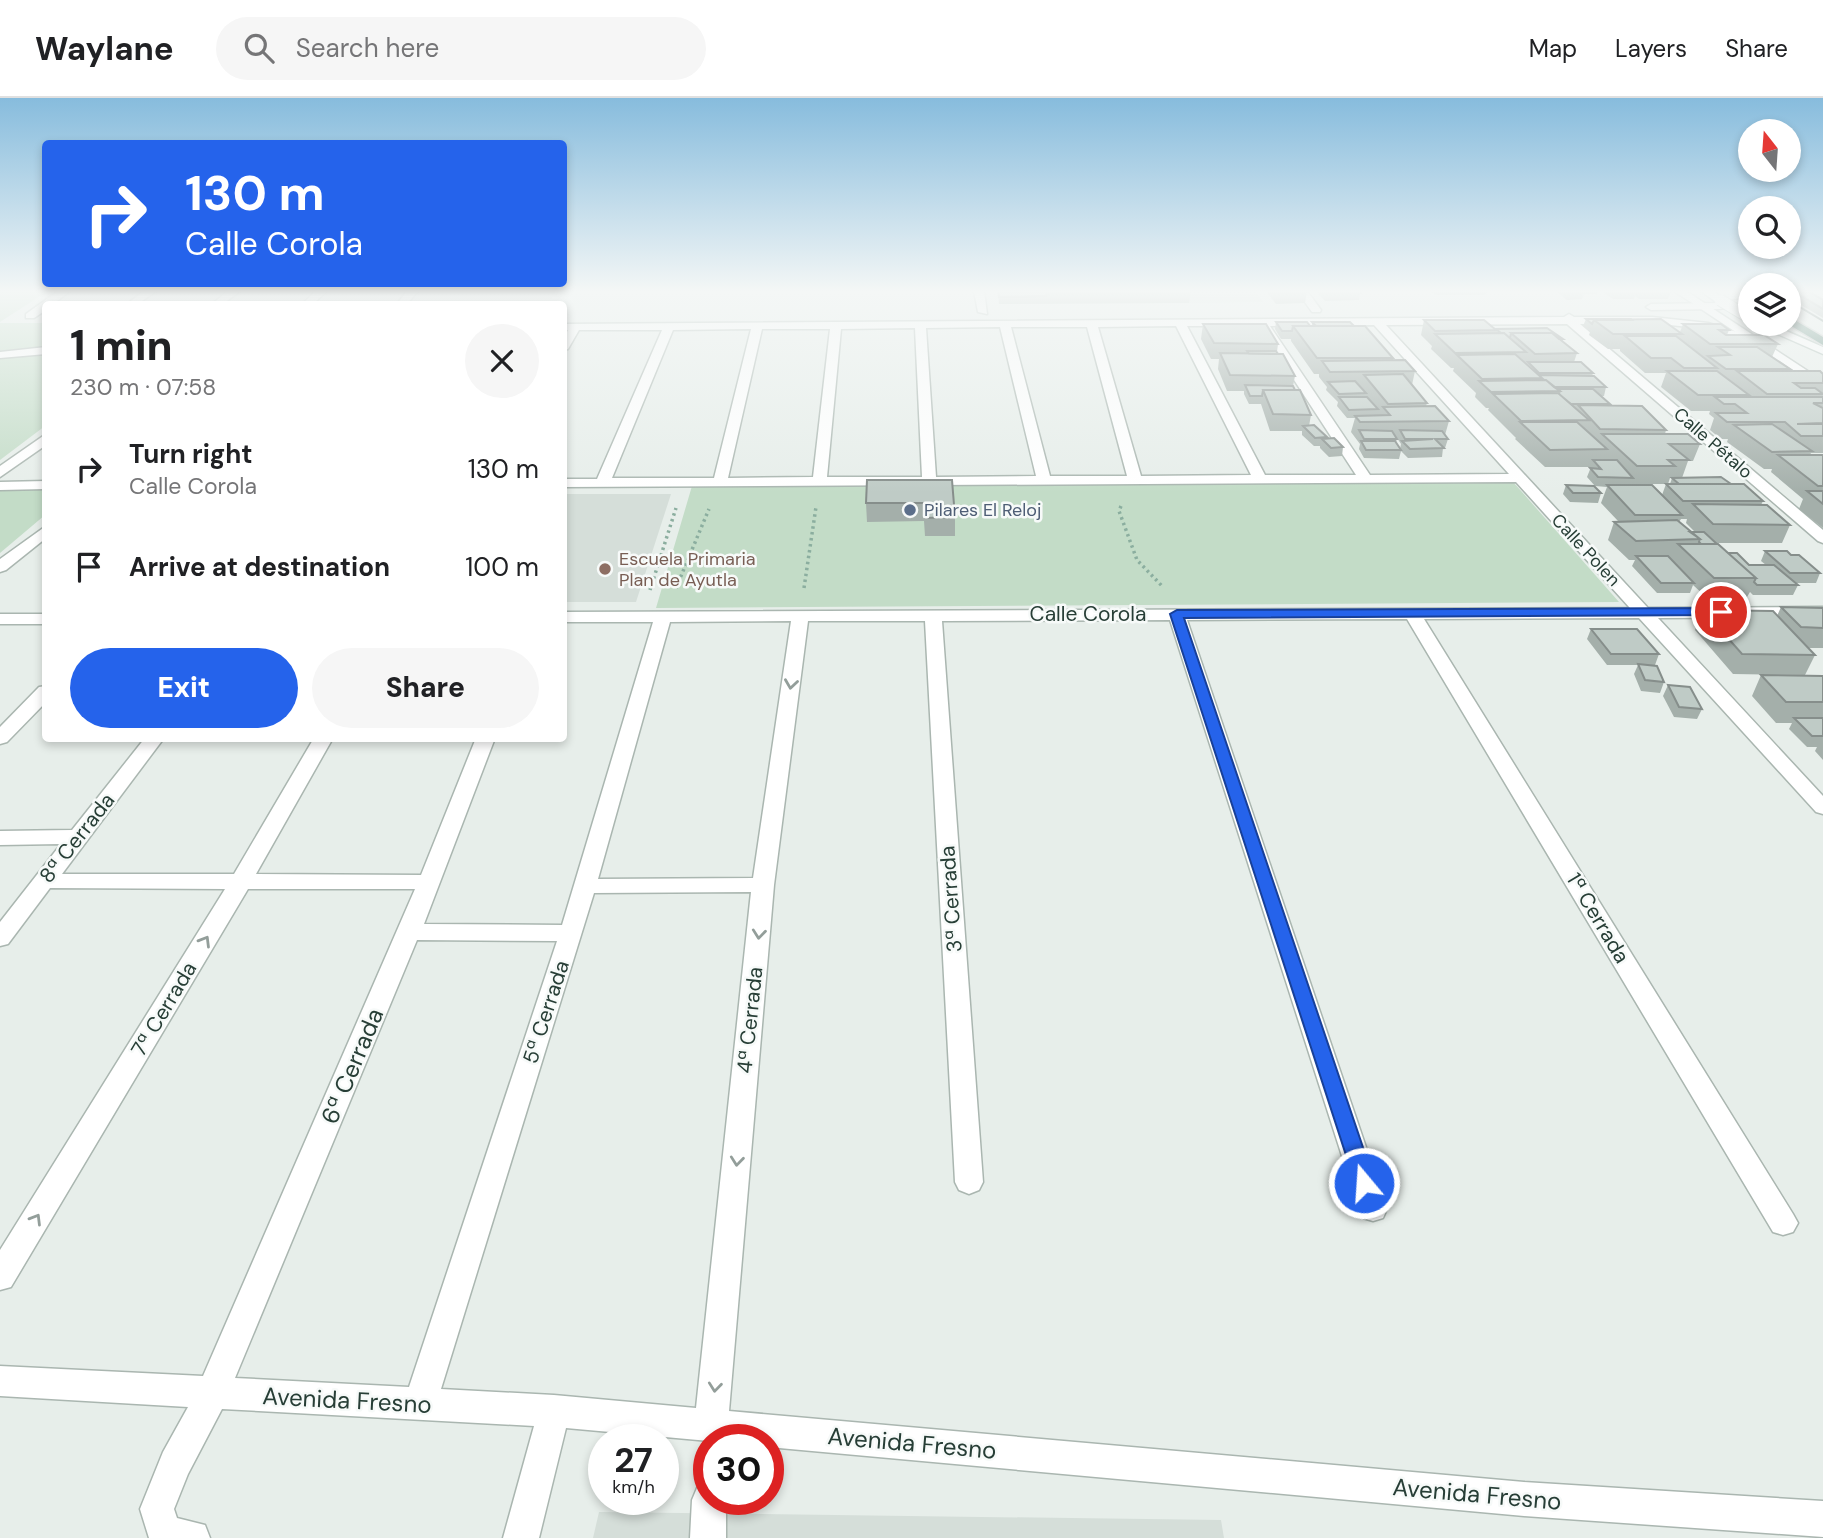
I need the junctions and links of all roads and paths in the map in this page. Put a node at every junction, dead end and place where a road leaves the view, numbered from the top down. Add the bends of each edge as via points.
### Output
1 (655, 358) edge
2 (749, 358) edge
3 (833, 358) edge
4 (922, 358) edge
5 (1014, 358) edge
6 (1101, 358) edge
7 (1198, 358) edge
8 (1286, 358) edge
9 (1410, 358) edge
10 (1618, 358) edge
11 (1779, 358) edge
12 (1823, 386) edge
13 (42, 441) edge
14 (0, 473) edge
15 (1518, 478) junction
16 (1260, 479) junction
17 (1366, 479) junction
18 (1044, 480) junction
19 (1135, 480) junction
20 (820, 481) junction
21 (929, 481) junction
22 (603, 482) junction
23 (684, 482) junction
24 (720, 482) junction
25 (567, 483) edge
26 (42, 485) edge
27 (0, 486) edge
28 (42, 533) edge
29 (1823, 538) edge
30 (0, 568) edge
31 (1823, 612) edge
32 (1412, 613) junction
33 (1645, 613) junction
34 (1177, 614) junction
35 (933, 616) junction
36 (567, 617) edge
37 (652, 617) junction
38 (800, 617) junction
39 (42, 618) edge
40 (0, 619) edge
41 (42, 695) edge
42 (0, 737) edge
43 (152, 742) edge
44 (322, 742) edge
45 (484, 742) edge
46 (1823, 808) edge
47 (78, 837) junction
48 (0, 838) edge
49 (44, 881) junction
50 (428, 881) junction
51 (240, 883) junction
52 (763, 885) junction
53 (584, 886) junction
54 (409, 932) junction
55 (571, 933) junction
56 (0, 939) edge
57 (969, 1182) dead end
58 (1373, 1209) dead end
59 (1783, 1223) dead end
60 (0, 1277) edge
61 (0, 1381) edge
62 (213, 1392) junction
63 (420, 1404) junction
64 (554, 1411) junction
65 (712, 1424) edge
66 (693, 1430) edge
67 (784, 1439) edge
68 (709, 1515) edge
69 (1823, 1519) edge
70 (192, 1538) edge
71 (521, 1538) edge
72 (708, 1538) edge

1 - 22 street
2 - 24 street
3 - 20 street
4 - 21 street
5 - 18 street
6 - 19 street
7 - 16 street
8 - 17 street
9 - 15 street, Calle Polen
10 - 29 street, Calle Pétalo
11 - 12 street
13 - 14 street
15 - 17 street
15 - 33 street, Calle Polen
16 - 17 street
16 - 19 street
18 - 19 street
18 - 21 street
19 - 34 path via 1119,511 1137,561 1165,589
20 - 21 street
20 - 24 street
20 - 38 path
22 - 23 street
22 - 25 street
23 - 24 street
23 - 37 path
24 - 37 path
26 - 27 street
28 - 30 street
31 - 33 street, Calle Corola
32 - 33 street, Calle Corola
32 - 34 street, Calle Corola
32 - 59 street, 1ª Cerrada
33 - 46 street, Calle Polen
34 - 35 street, Calle Corola
34 - 58 street
35 - 38 street, Calle Corola
35 - 57 street, 3ª Cerrada
36 - 37 street, Calle Corola
37 - 38 street, Calle Corola
37 - 53 street, 5ª Cerrada
38 -> 52 street, 4ª Cerrada
39 - 40 street
41 - 42 street
43 - 47 street, 8ª Cerrada
44 - 51 street, 7ª Cerrada
45 - 50 street, 6ª Cerrada
47 - 48 street
47 - 49 street, 8ª Cerrada
49 - 51 street
49 - 56 street, 8ª Cerrada
50 - 51 street
50 - 54 street, 6ª Cerrada
60 -> 51 street, 7ª Cerrada
52 - 53 street
52 -> 65 street, 4ª Cerrada
53 - 55 street, 5ª Cerrada
54 - 55 street
54 - 62 street, 6ª Cerrada
55 - 63 street, 5ª Cerrada
61 - 62 street, Avenida Fresno
62 - 63 street, Avenida Fresno
62 - 70 street, 6ª Cerrada via 157,1509 165,1533
63 - 64 street, Avenida Fresno
64 - 66 street, Avenida Fresno
64 - 71 street
67 - 69 street, Avenida Fresno
68 - 72 street

